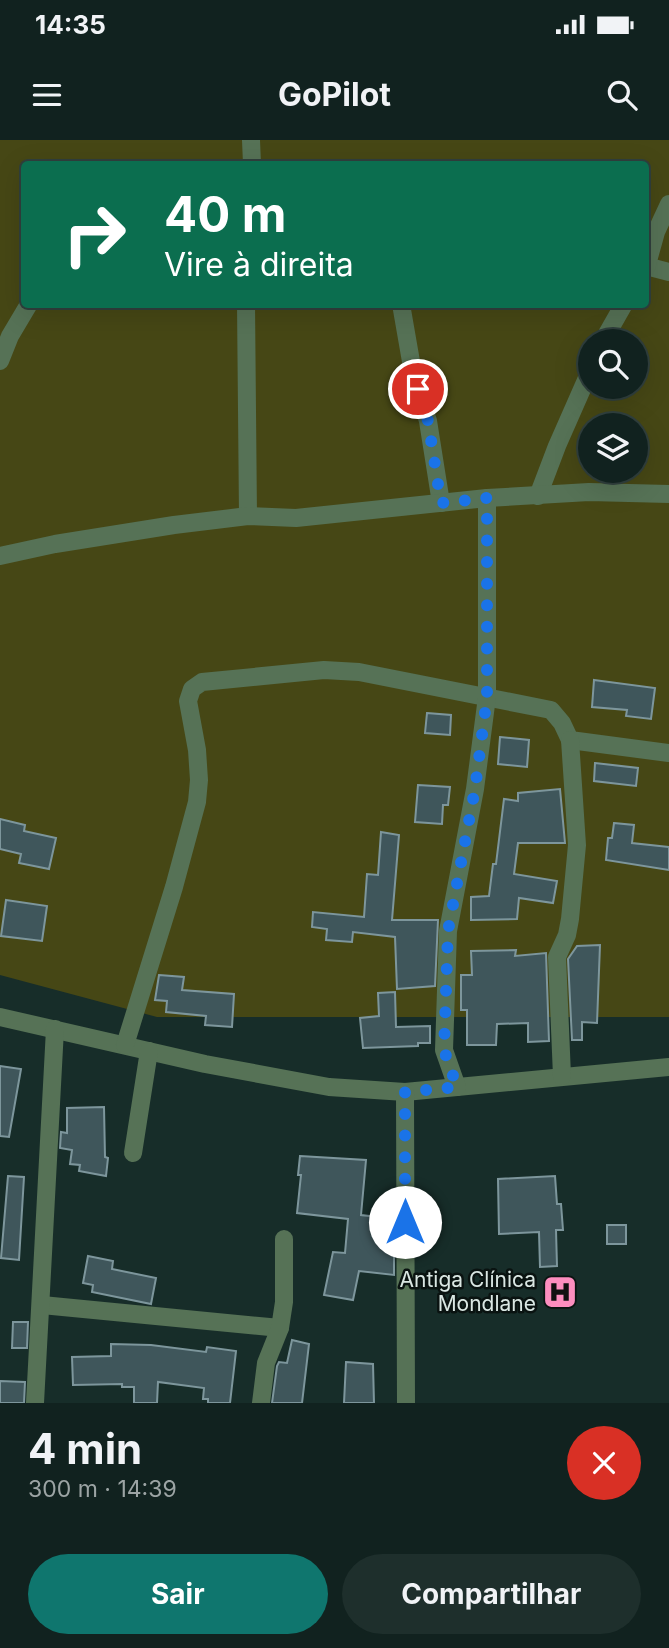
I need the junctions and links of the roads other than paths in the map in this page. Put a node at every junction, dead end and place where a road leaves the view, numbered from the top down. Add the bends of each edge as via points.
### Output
1 (251, 140) edge
2 (252, 161) edge
3 (669, 204) edge
4 (649, 256) edge
5 (649, 268) edge
6 (669, 272) edge
7 (26, 308) edge
8 (246, 308) edge
9 (402, 308) edge
10 (622, 308) edge
11 (610, 329) edge
12 (5, 335) edge
13 (0, 361) edge
14 (578, 398) edge
15 (669, 494) edge
16 (538, 496) junction
17 (487, 498) junction
18 (441, 503) junction
19 (248, 516) junction
20 (1, 556) edge
21 (487, 697) junction
22 (570, 740) junction
23 (669, 753) edge
24 (0, 1017) edge
25 (55, 1029) junction
26 (125, 1045) junction
27 (149, 1051) junction
28 (669, 1067) edge
29 (562, 1076) junction
30 (457, 1087) junction
31 (405, 1092) junction
32 (133, 1153) dead end
33 (284, 1240) dead end
34 (42, 1305) junction
35 (280, 1328) junction
36 (35, 1403) edge
37 (261, 1403) edge
38 (406, 1403) edge

1 - 2 street
3 - 4 street
5 - 6 street
7 - 12 street
8 - 19 street
9 - 18 street
10 - 11 street
12 - 13 street
14 - 16 street
15 - 16 street
16 - 17 street
17 - 18 street
17 - 21 street
18 - 19 street via 296,518
19 - 20 street
21 - 22 street via 551,710
21 - 26 street via 359,672 324,670 202,682 192,689 188,701 197,750 197,802
21 - 30 street via 448,931 444,1050
22 - 23 street
22 - 29 street via 577,845 570,919 557,957
24 - 25 street
25 - 26 street
25 - 34 street
26 - 27 street
27 - 31 street via 329,1087
27 - 32 street
28 - 29 street
29 - 30 street
30 - 31 street
31 - 38 street
33 - 35 street
34 - 35 street
34 - 36 street
35 - 37 street via 266,1363

